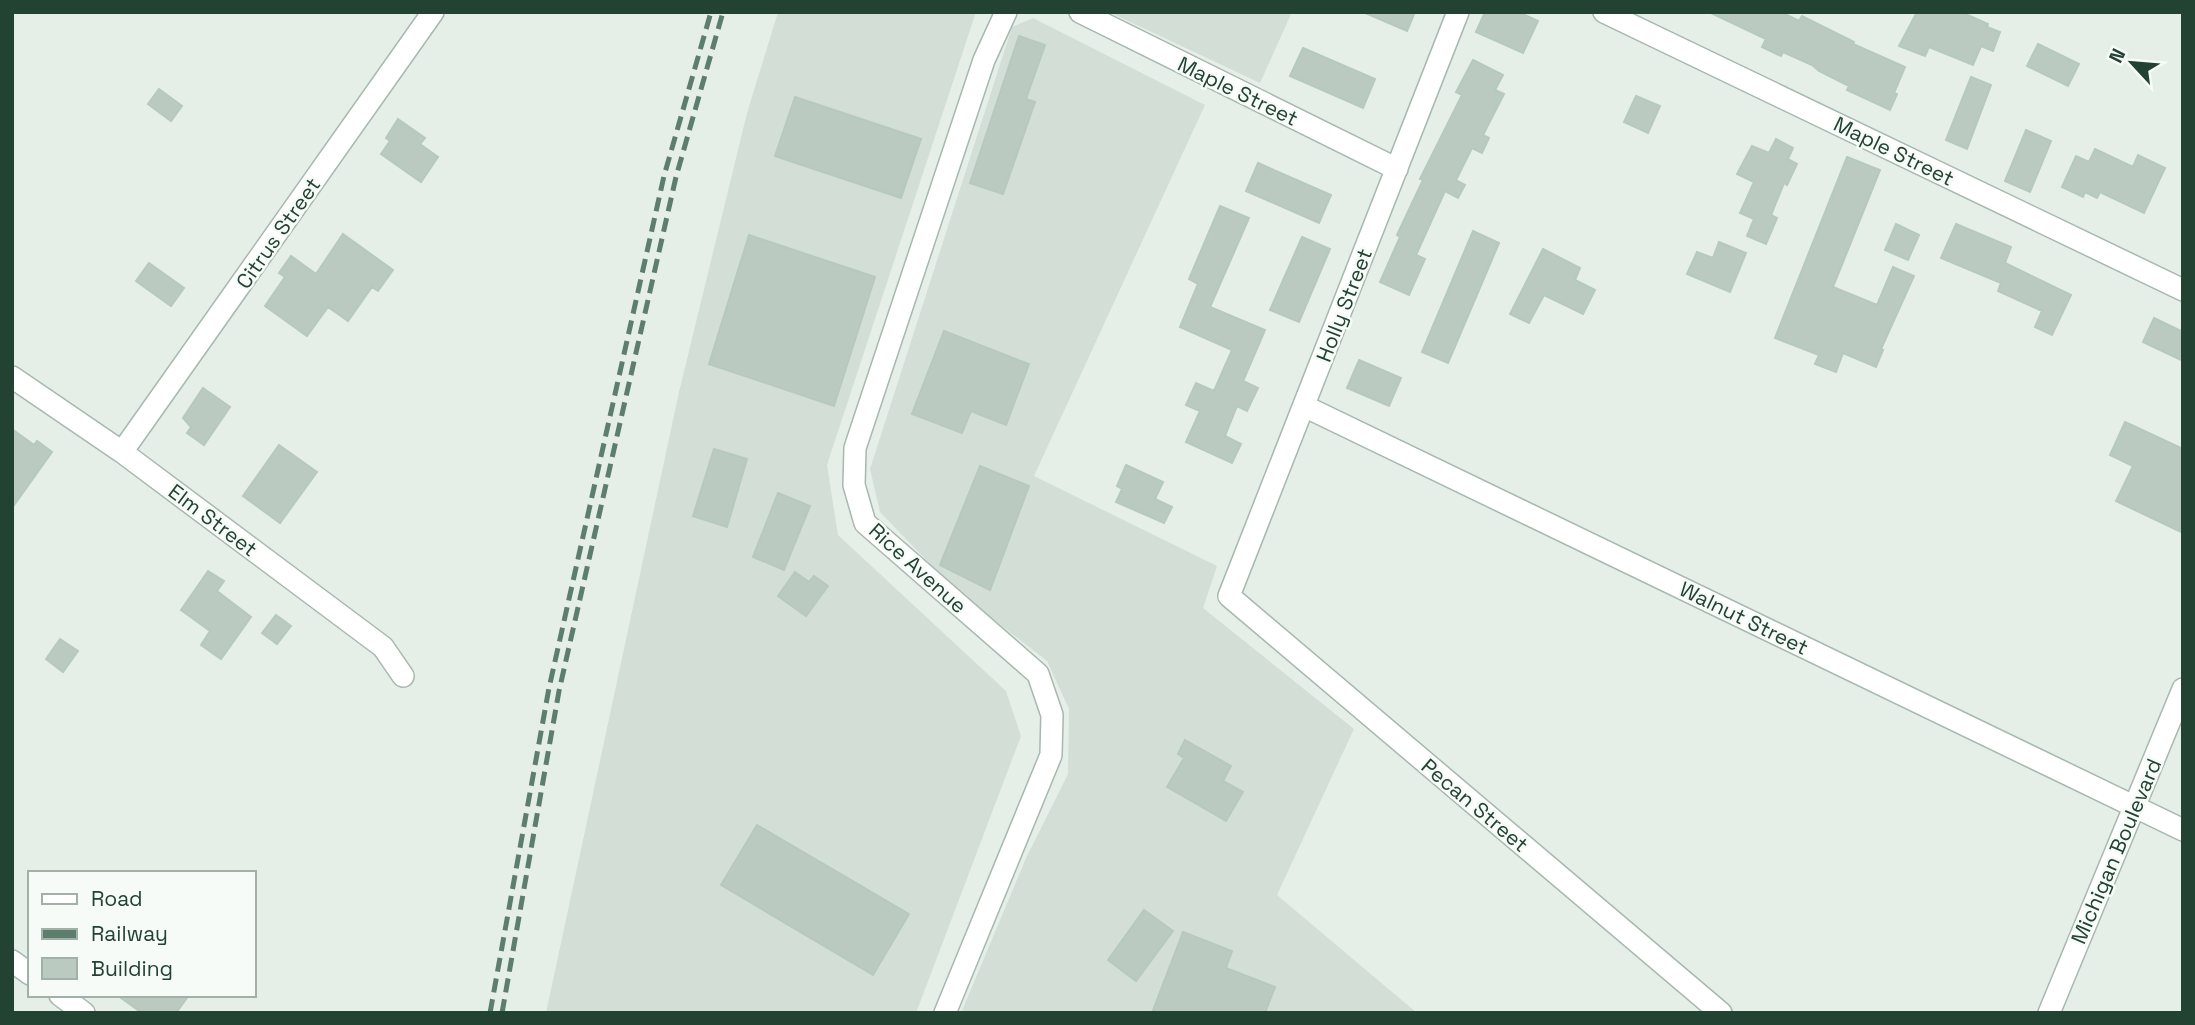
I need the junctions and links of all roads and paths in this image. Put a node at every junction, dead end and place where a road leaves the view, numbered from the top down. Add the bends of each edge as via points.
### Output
1 (433, 12) edge
2 (1006, 12) edge
3 (1080, 12) edge
4 (1458, 12) edge
5 (1604, 12) edge
6 (1397, 169) junction
7 (2183, 290) edge
8 (12, 377) edge
9 (1304, 406) junction
10 (122, 452) junction
11 (1229, 596) joint
12 (403, 676) dead end
13 (2183, 688) edge
14 (2136, 807) junction
15 (2183, 830) edge
16 (12, 961) edge
17 (28, 973) edge
18 (63, 997) edge
19 (84, 1013) edge
20 (945, 1013) edge
21 (1721, 1013) edge
22 (2049, 1013) edge

1 - 10 street, Citrus Street
2 - 20 street, Rice Avenue via 984,60 855,448 854,485 865,523 1038,674 1052,715 1051,755
3 - 6 street, Maple Street
4 - 6 street, Holly Street
5 - 7 street, Maple Street
6 - 9 street, Holly Street
8 - 10 street, Elm Street
9 - 11 street, Holly Street
9 - 14 street, Walnut Street
10 - 12 street, Elm Street via 383,647
11 - 21 street, Pecan Street
13 - 14 street, Michigan Boulevard
14 - 15 street, Walnut Street
14 - 22 street, Michigan Boulevard
16 - 17 street
18 - 19 street

